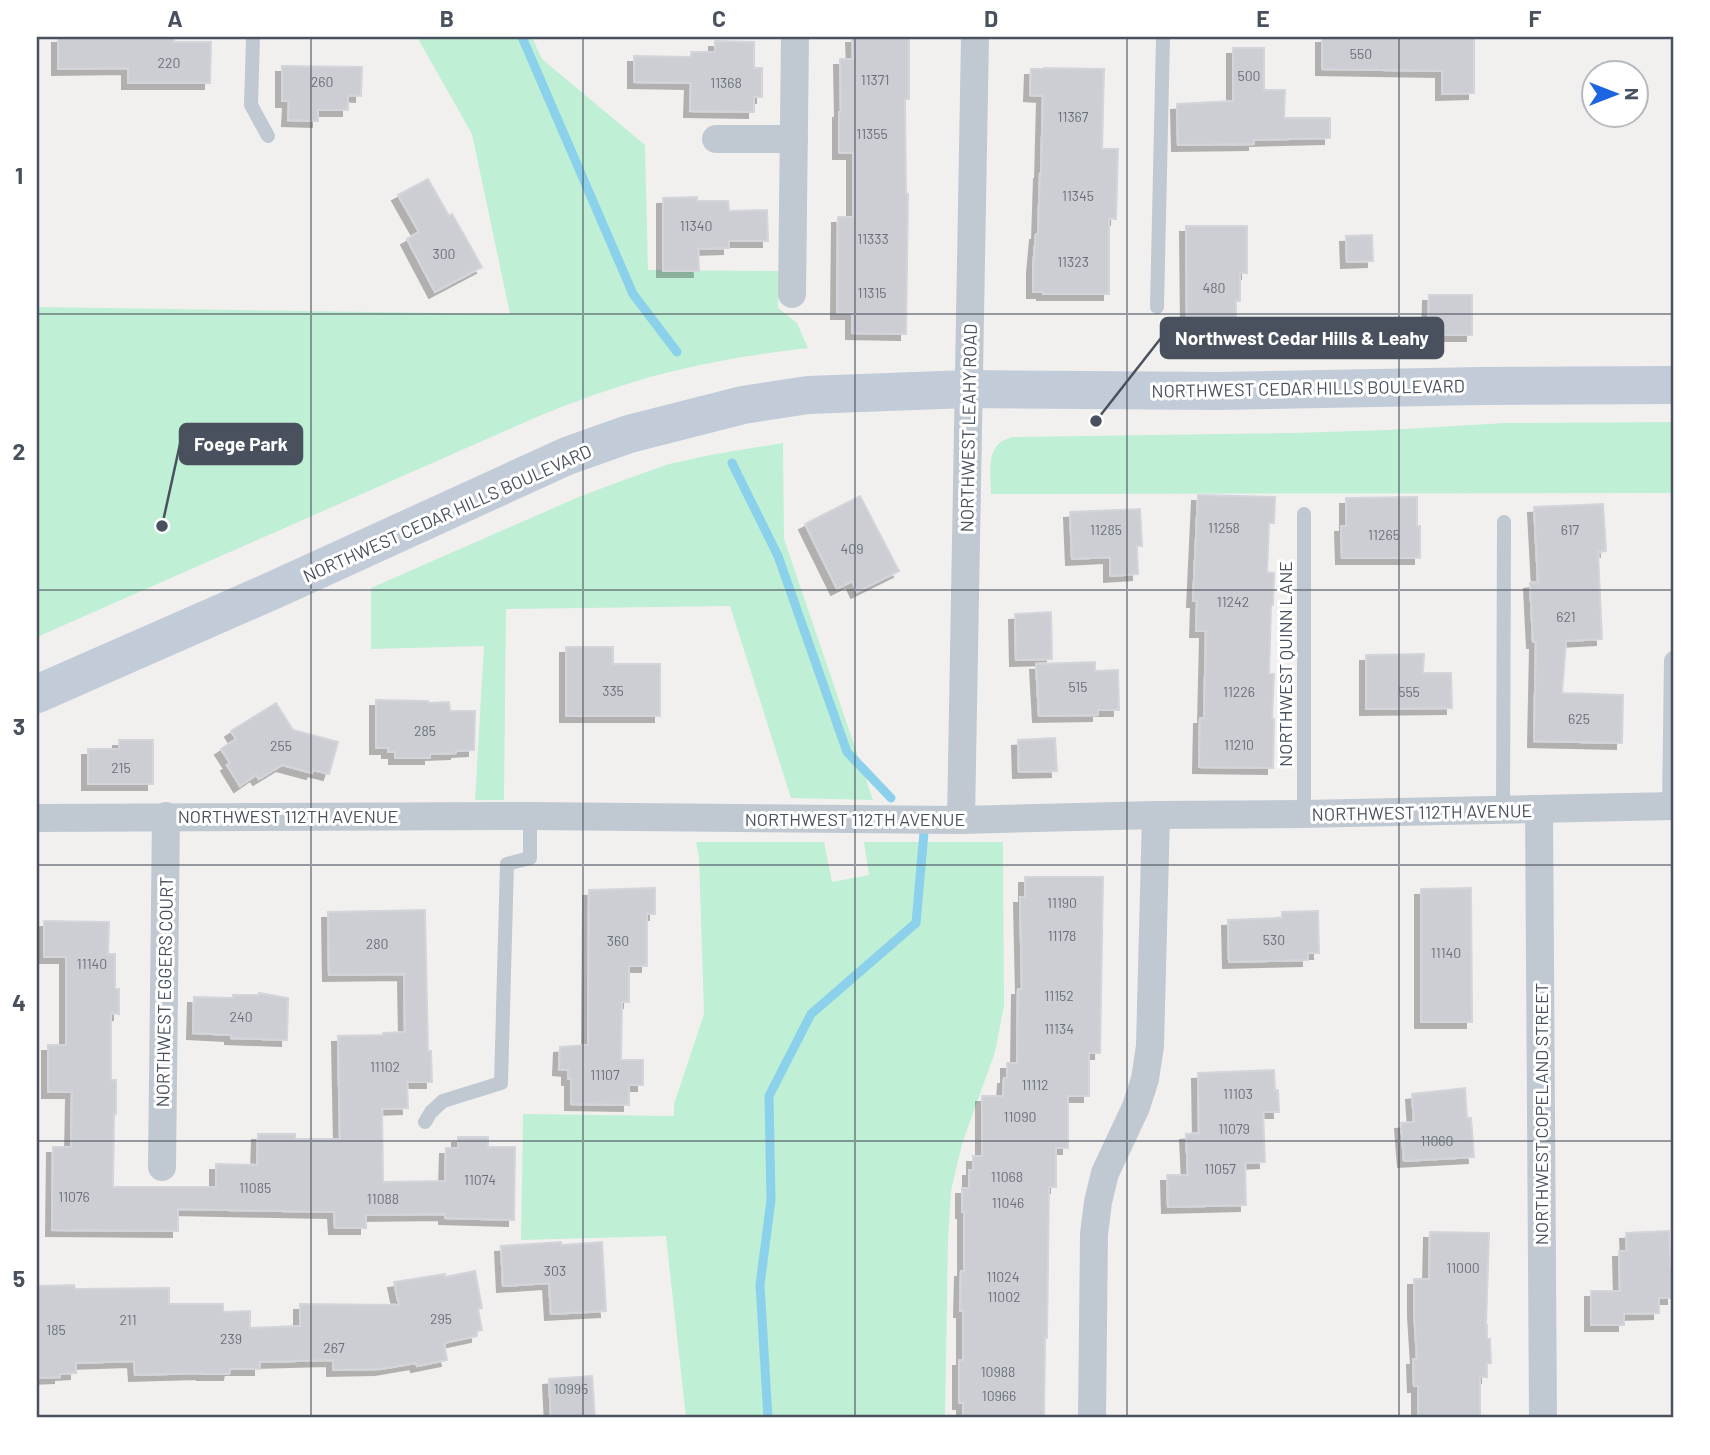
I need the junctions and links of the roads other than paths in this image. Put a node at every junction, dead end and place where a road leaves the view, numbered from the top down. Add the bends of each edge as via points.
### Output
1 (253, 37) edge
2 (795, 37) edge
3 (975, 37) edge
4 (1163, 37) edge
5 (268, 136) dead end
6 (716, 139) dead end
7 (794, 139) junction
8 (792, 294) dead end
9 (1157, 307) dead end
10 (1673, 385) edge
11 (968, 389) junction
12 (1304, 514) dead end
13 (1504, 522) dead end
14 (1673, 658) edge
15 (37, 694) edge
16 (1671, 806) edge
17 (1539, 809) junction
18 (1503, 810) junction
19 (1304, 814) junction
20 (1156, 815) junction
21 (166, 817) junction
22 (530, 817) junction
23 (37, 818) edge
24 (961, 820) junction
25 (425, 1122) dead end
26 (162, 1167) dead end
27 (1092, 1418) edge
28 (1543, 1418) edge

1 - 5 lane via 251,105
2 - 7 street
3 - 11 street, NORTHWEST LEAHY ROAD
4 - 9 lane
6 - 7 street
7 - 8 street
10 - 11 main road, NORTHWEST CEDAR HILLS BOULEVARD
11 - 15 main road, NORTHWEST CEDAR HILLS BOULEVARD via 808,395 743,405 629,435 567,456
11 - 24 street, NORTHWEST LEAHY ROAD
12 - 19 lane, NORTHWEST QUINN LANE
13 - 18 lane
14 - 16 lane
16 - 17 street, NORTHWEST 112TH AVENUE
17 - 18 street, NORTHWEST 112TH AVENUE
17 - 28 street, NORTHWEST COPELAND STREET
18 - 19 street, NORTHWEST 112TH AVENUE
19 - 20 street, NORTHWEST 112TH AVENUE
20 - 24 street, NORTHWEST 112TH AVENUE
20 - 27 street via 1150,1046 1136,1107 1105,1173 1098,1202
21 - 22 street, NORTHWEST 112TH AVENUE
21 - 23 street, NORTHWEST 112TH AVENUE
21 - 26 street, NORTHWEST EGGERS COURT
22 - 24 street, NORTHWEST 112TH AVENUE
22 - 25 lane via 530,858 507,864 501,1083 443,1101

